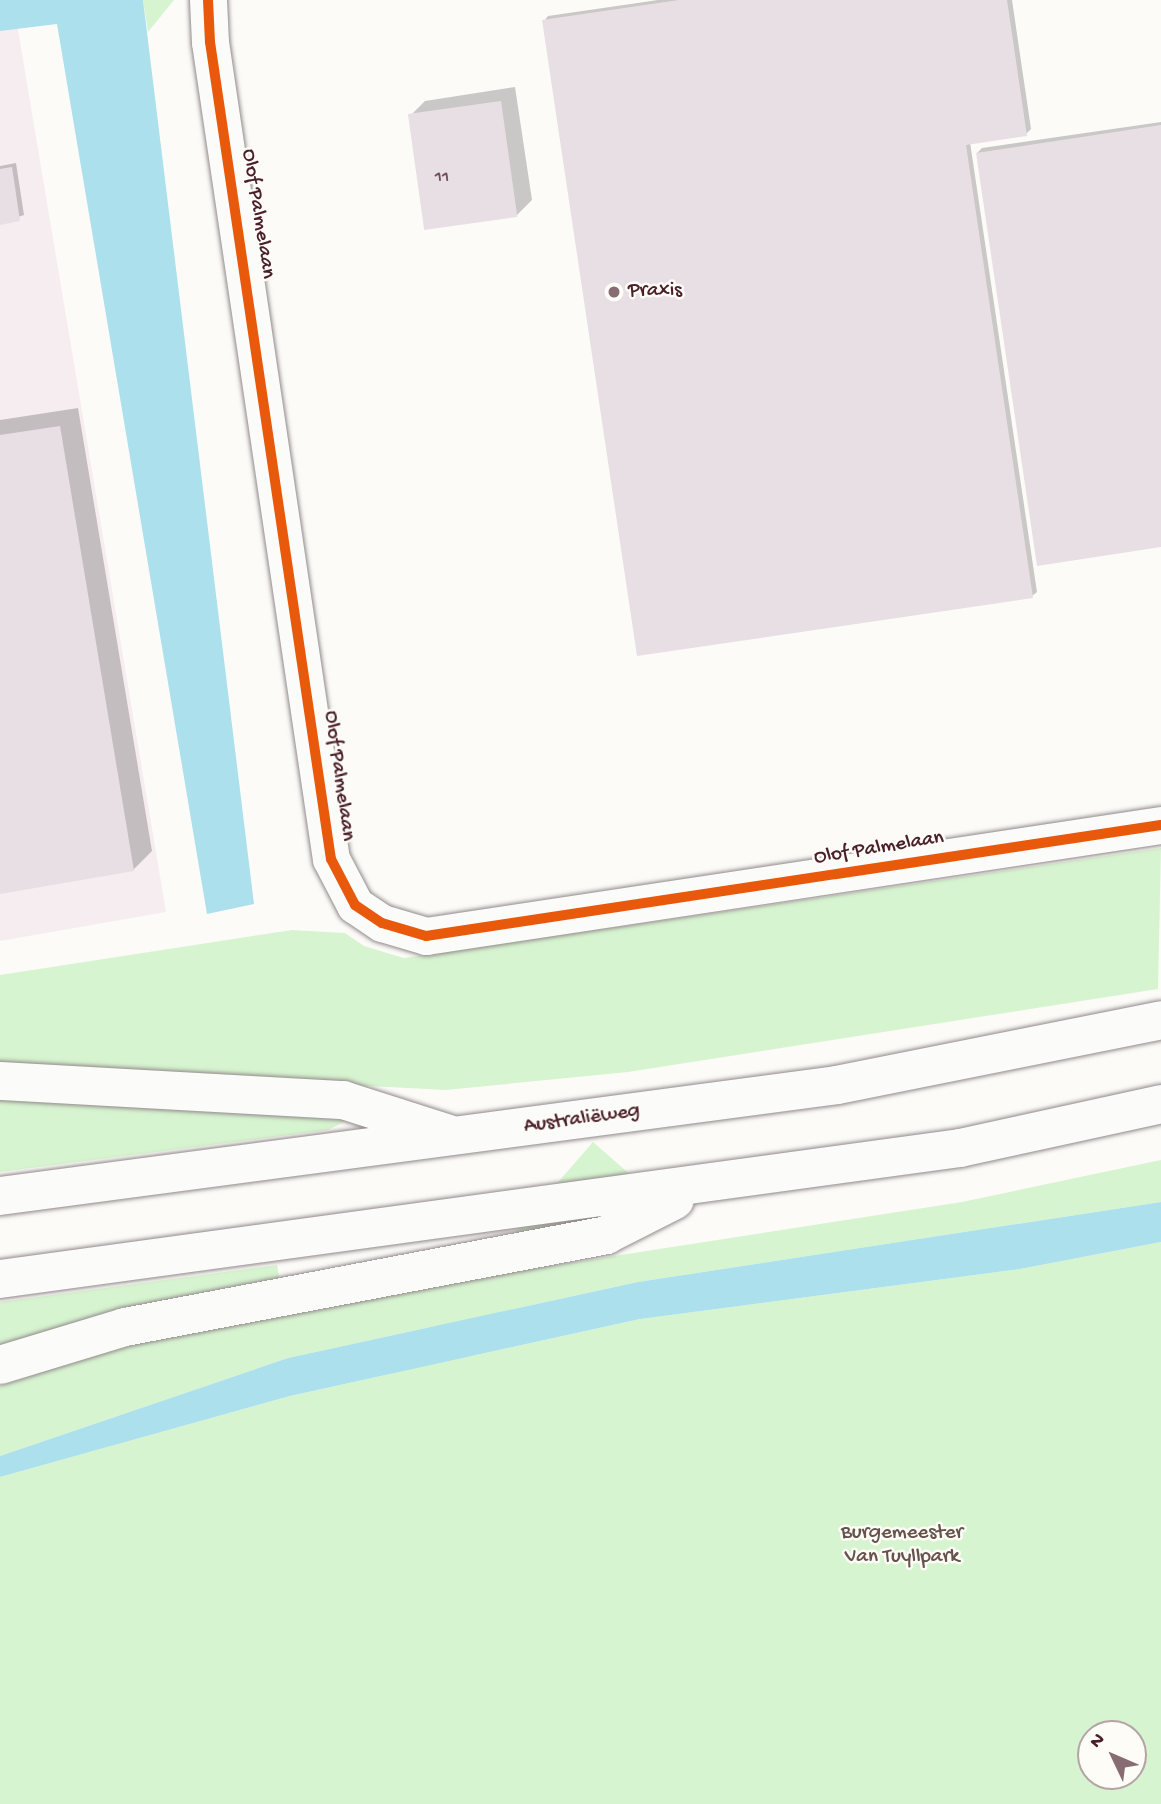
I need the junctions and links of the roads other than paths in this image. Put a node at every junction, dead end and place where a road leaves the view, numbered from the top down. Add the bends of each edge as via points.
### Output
1 (208, 0) edge
2 (1161, 825) edge
3 (1161, 1020) edge
4 (0, 1081) edge
5 (1161, 1104) edge
6 (457, 1137) junction
7 (702, 1186) junction
8 (0, 1196) edge
9 (0, 1279) edge
10 (0, 1365) edge

1 - 2 street, Olof Palmelaan via 210,42 331,859 355,905 382,923 426,936
3 - 6 main road, Australiëweg via 837,1084
4 - 6 main road via 343,1100
5 - 7 main road via 960,1148
6 - 8 main road, Australiëweg
7 - 9 main road
7 - 10 main road via 606,1235 125,1327

